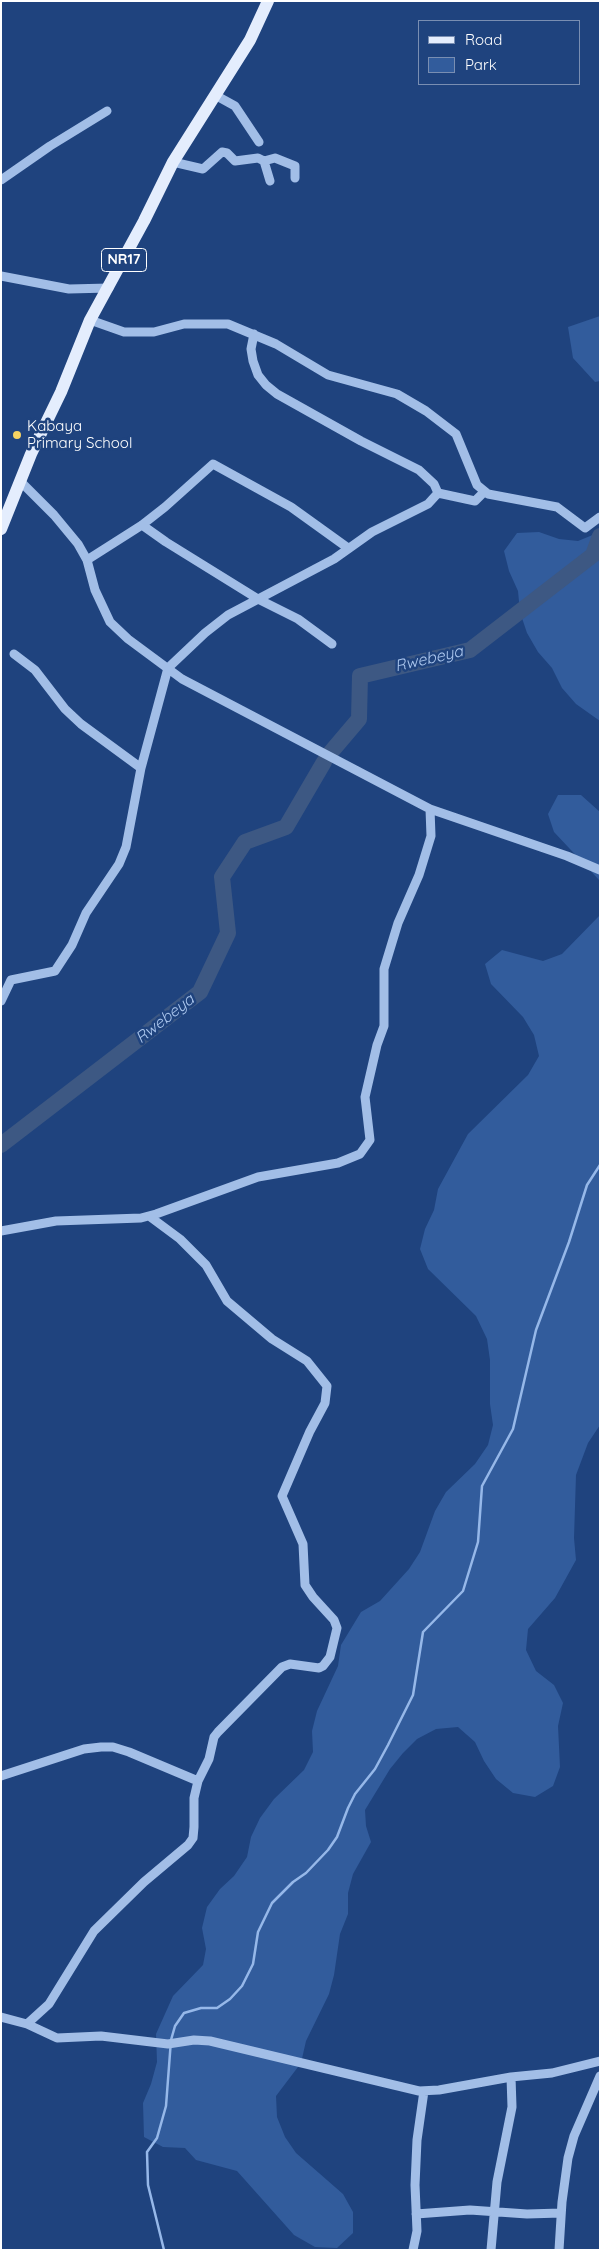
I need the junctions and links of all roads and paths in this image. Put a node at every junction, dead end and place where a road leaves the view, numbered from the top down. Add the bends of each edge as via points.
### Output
1 (268, 1) edge
2 (215, 95) junction
3 (106, 111) dead end
4 (259, 142) dead end
5 (264, 161) junction
6 (173, 162) junction
7 (295, 178) dead end
8 (1, 180) edge
9 (270, 181) dead end
10 (1, 276) edge
11 (109, 288) junction
12 (90, 320) junction
13 (254, 334) junction
14 (20, 481) junction
15 (484, 492) junction
16 (438, 493) junction
17 (600, 517) edge
18 (142, 525) junction
19 (1, 529) edge
20 (348, 548) junction
21 (87, 560) junction
22 (258, 599) junction
23 (332, 644) dead end
24 (14, 654) dead end
25 (168, 668) junction
26 (141, 768) junction
27 (430, 809) junction
28 (600, 870) edge
29 (1, 980) edge
30 (11, 980) junction
31 (1, 1001) edge
32 (149, 1216) junction
33 (1, 1231) edge
34 (1, 1776) edge
35 (198, 1781) junction
36 (1, 2017) edge
37 (27, 2024) junction
38 (600, 2061) edge
39 (600, 2076) edge
40 (512, 2077) junction
41 (424, 2091) junction
42 (494, 2213) junction
43 (561, 2213) junction
44 (416, 2214) junction
45 (413, 2250) edge
46 (491, 2250) edge
47 (558, 2250) edge

1 - 2 main road, NR17 via 250,40
2 - 4 street via 235,106
2 - 6 main road, NR17
3 - 8 street
5 - 6 street via 258,158 235,161 222,152 203,169
5 - 7 street via 275,158 295,166
5 - 9 street
6 - 11 main road, NR17
10 - 11 street via 69,289
11 - 12 main road, NR17
12 - 13 street via 124,332 154,332 207,322 228,324
12 - 14 main road, NR17
13 - 15 street via 328,375 397,394 426,411 456,434 477,485
13 - 16 street via 253,361 258,375 272,390 419,470 434,484
14 - 19 main road, NR17
14 - 21 street via 54,515
15 - 16 street via 475,501
15 - 17 street via 557,507 585,528
16 - 20 street via 428,504
18 - 20 street via 213,464 291,507
18 - 21 street
18 - 22 street
20 - 22 street
21 - 25 street via 97,596 110,622
22 - 23 street via 298,619
22 - 25 street via 220,621
24 - 26 street via 35,670 81,724
25 - 26 street
25 - 27 street via 182,679
26 - 30 street via 126,848 86,913 72,945 55,971
27 - 28 street
27 - 32 street via 431,836 384,969 384,1026 365,1097 370,1140 360,1154 338,1163 258,1177
29 - 30 street
30 - 31 street
32 - 33 street via 56,1221
32 - 35 street via 180,1239 206,1265 227,1301 272,1339 306,1362 327,1386 325,1403 282,1496 303,1544 305,1585 336,1624 330,1657 319,1668 290,1664 276,1672 214,1737 209,1759
34 - 35 street via 84,1749 107,1747 129,1752
35 - 37 street via 193,1838 94,1931 49,2004
36 - 37 street
37 - 41 street via 57,2038 101,2036 172,2044 210,2041
38 - 40 street via 552,2073
39 - 43 street via 574,2136
40 - 41 street
40 - 42 street via 512,2107
41 - 44 street via 417,2140
42 - 43 street
42 - 44 street via 470,2210
42 - 46 street
43 - 47 street
44 - 45 street

